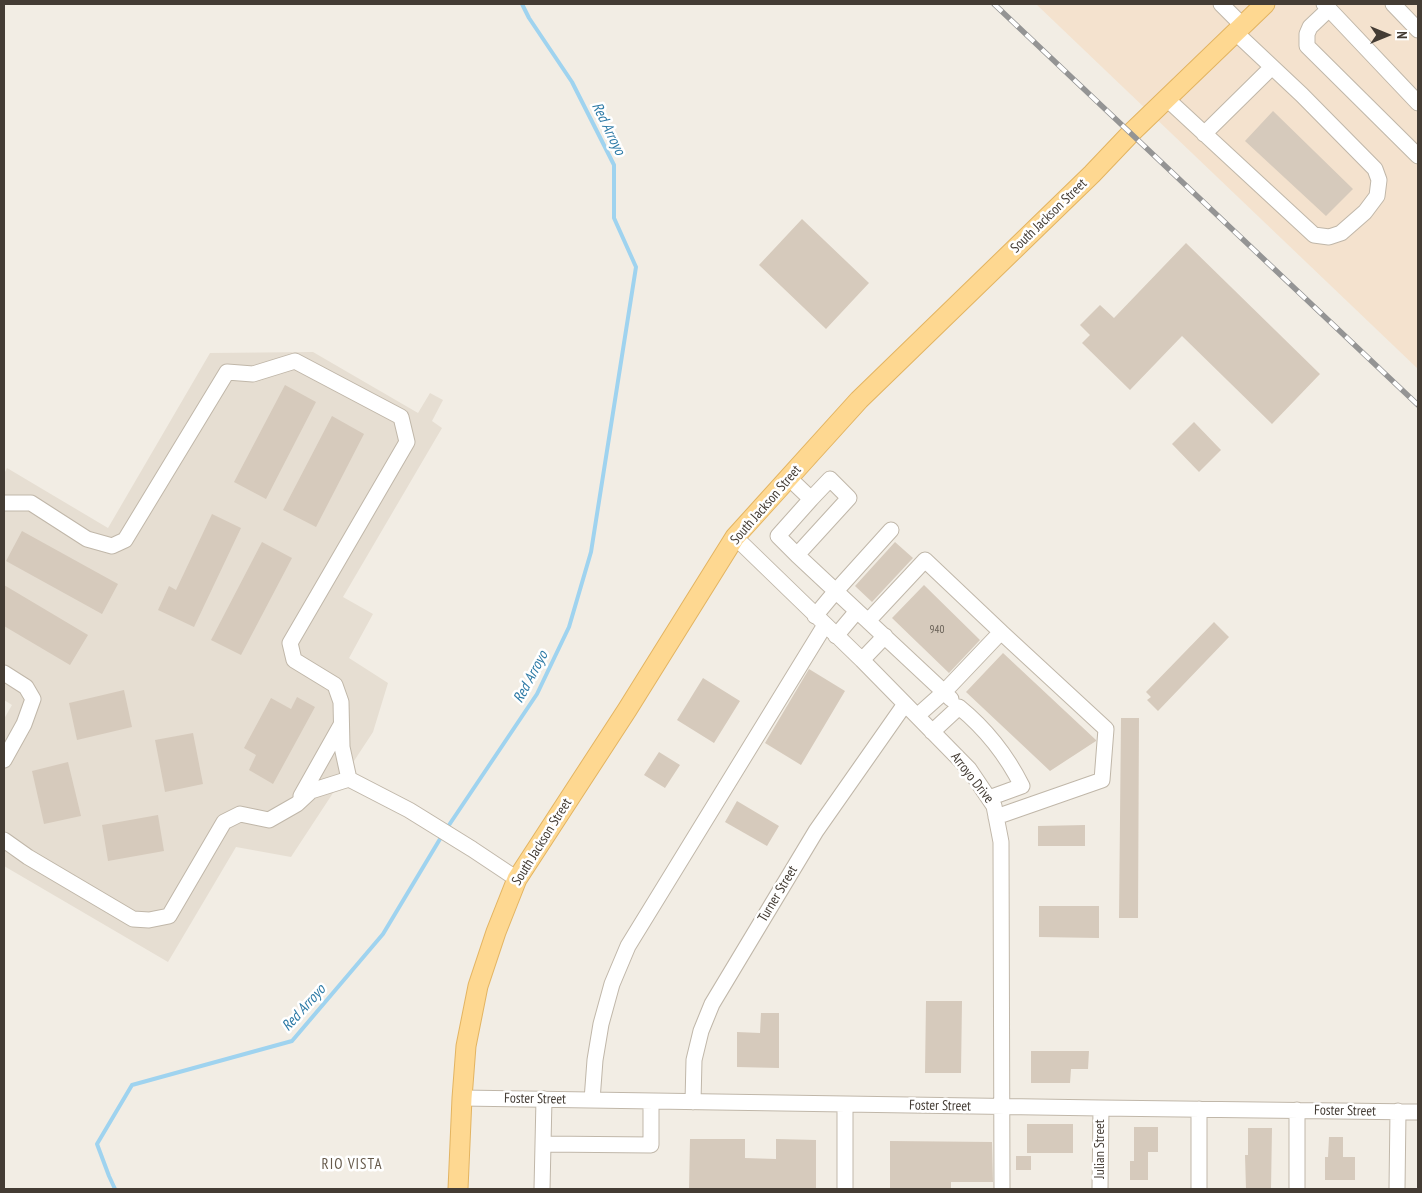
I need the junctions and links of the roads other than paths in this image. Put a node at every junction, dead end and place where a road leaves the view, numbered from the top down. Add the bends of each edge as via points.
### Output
1 (1221, 4) edge
2 (1265, 4) edge
3 (1393, 4) edge
4 (1406, 4) edge
5 (1327, 6) edge
6 (1418, 17) edge
7 (1239, 29) junction
8 (1418, 30) edge
9 (1272, 67) junction
10 (1167, 99) junction
11 (1417, 100) edge
12 (1204, 134) junction
13 (1418, 156) edge
14 (789, 478) junction
15 (811, 500) junction
16 (4, 503) edge
17 (891, 530) dead end
18 (735, 537) junction
19 (797, 555) junction
20 (835, 592) junction
21 (862, 616) junction
22 (825, 626) junction
23 (1001, 632) junction
24 (885, 636) junction
25 (862, 660) junction
26 (4, 673) edge
27 (944, 692) junction
28 (906, 704) junction
29 (959, 707) junction
30 (917, 716) junction
31 (342, 724) junction
32 (932, 732) junction
33 (4, 760) edge
34 (349, 778) junction
35 (1022, 786) junction
36 (989, 798) junction
37 (296, 804) junction
38 (1030, 806) junction
39 (996, 817) junction
40 (4, 840) edge
41 (517, 879) junction
42 (462, 1098) junction
43 (544, 1099) junction
44 (592, 1100) junction
45 (652, 1101) junction
46 (693, 1102) junction
47 (845, 1104) junction
48 (1002, 1107) junction
49 (1100, 1108) junction
50 (1199, 1109) junction
51 (1297, 1110) junction
52 (1398, 1112) junction
53 (1418, 1112) edge
54 (543, 1144) junction
55 (458, 1189) edge
56 (542, 1189) edge
57 (844, 1189) edge
58 (1002, 1189) edge
59 (1100, 1189) edge
60 (1199, 1189) edge
61 (1297, 1189) edge
62 (1397, 1189) edge

1 - 7 street
2 - 7 main road, South Jackson Street
3 - 8 street
4 - 6 street
5 - 11 street
5 - 13 street via 1310,26 1307,46
7 - 9 street
7 - 10 main road, South Jackson Street
9 - 12 street
9 - 12 street via 1375,169 1379,180 1378,196 1365,212 1341,233 1314,235
10 - 12 street
10 - 14 main road, South Jackson Street via 859,400
14 - 15 street
14 - 18 main road, South Jackson Street
15 - 19 street via 778,536
15 - 19 street via 830,479 849,498
16 - 31 street via 31,503 87,539 112,546 125,540 227,372 253,374 295,361 401,417 407,442 290,643 294,660 335,685 341,702
17 - 20 street
18 - 22 street, Arroyo Drive
18 - 41 main road, South Jackson Street
19 - 20 street
20 - 21 street
20 - 22 street
21 - 22 street
21 - 23 street via 925,560
21 - 24 street
22 - 25 street, Arroyo Drive
22 - 44 street via 628,946 612,984 601,1024 594,1060
23 - 27 street
23 - 38 street via 1106,729 1102,780
24 - 25 street
24 - 27 street
25 - 28 street, Arroyo Drive
26 - 33 street via 26,687 33,699 24,724
27 - 29 street
27 - 30 street
28 - 30 street, Arroyo Drive
28 - 46 street, Turner Street via 816,832 712,1004 694,1060
29 - 32 street
29 - 35 street via 994,741
30 - 32 street, Arroyo Drive
31 - 34 street via 342,747
31 - 37 street
32 - 36 street, Arroyo Drive via 969,769
34 - 37 street via 311,791
34 - 41 street via 472,848
35 - 36 street
35 - 38 street
36 - 39 street, Arroyo Drive
37 - 40 street via 269,820 240,814 224,822 169,916 149,920 133,919
38 - 39 street
39 - 48 street, Arroyo Drive via 1001,842
41 - 42 main road, South Jackson Street via 478,986 466,1046
42 - 43 street, Foster Street
42 - 55 main road, South Jackson Street
43 - 44 street, Foster Street
43 - 54 street
44 - 45 street, Foster Street
45 - 46 street, Foster Street
45 - 54 street via 651,1145
46 - 47 street, Foster Street
47 - 48 street, Foster Street
47 - 57 street
48 - 49 street, Foster Street
48 - 58 street, Arroyo Drive
49 - 50 street, Foster Street
49 - 59 street, Julian Street
50 - 51 street, Foster Street
50 - 60 street
51 - 52 street, Foster Street
51 - 61 street
52 - 53 street, Foster Street
52 - 62 street
54 - 56 street

